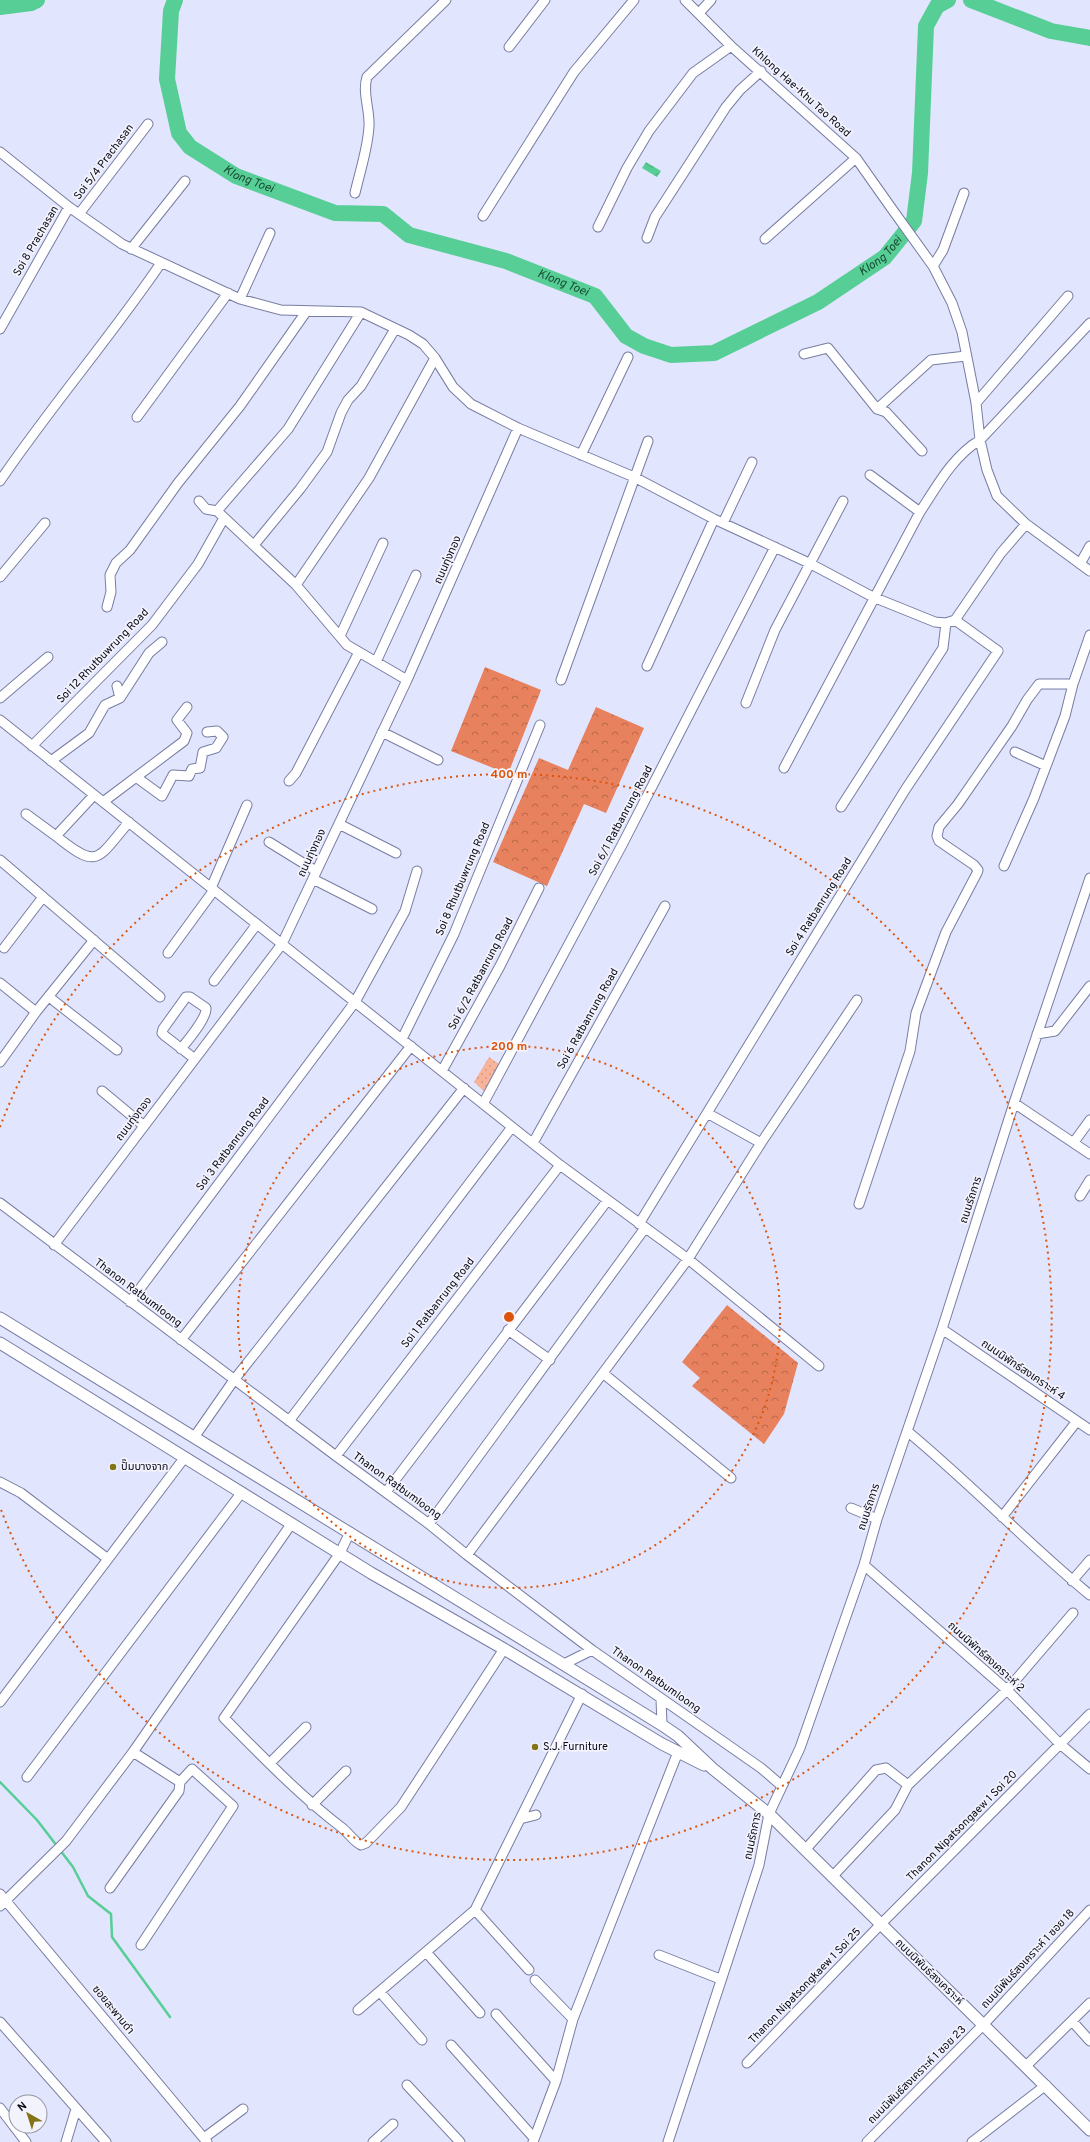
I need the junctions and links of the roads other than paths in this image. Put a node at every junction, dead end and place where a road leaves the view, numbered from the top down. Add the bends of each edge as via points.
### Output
1 (446, 0) edge
2 (545, 0) edge
3 (634, 0) edge
4 (685, 0) edge
5 (711, 0) edge
6 (699, 13) junction
7 (731, 46) junction
8 (509, 47) dead end
9 (761, 71) junction
10 (148, 124) dead end
11 (0, 152) edge
12 (856, 158) junction
13 (185, 181) dead end
14 (355, 192) dead end
15 (964, 193) dead end
16 (69, 207) junction
17 (80, 214) junction
18 (483, 216) dead end
19 (598, 227) dead end
20 (270, 233) dead end
21 (647, 238) dead end
22 (765, 238) dead end
23 (131, 249) junction
24 (161, 263) junction
25 (933, 266) junction
26 (228, 294) junction
27 (1068, 296) dead end
28 (240, 299) junction
29 (306, 312) junction
30 (361, 312) junction
31 (1090, 323) edge
32 (0, 329) edge
33 (395, 329) junction
34 (804, 354) dead end
35 (966, 356) junction
36 (628, 357) dead end
37 (435, 358) junction
38 (976, 403) junction
39 (877, 409) junction
40 (137, 417) dead end
41 (518, 428) junction
42 (980, 440) junction
43 (648, 441) dead end
44 (922, 451) dead end
45 (581, 455) junction
46 (752, 462) dead end
47 (870, 475) dead end
48 (634, 477) junction
49 (0, 481) edge
50 (199, 501) dead end
51 (843, 501) dead end
52 (217, 511) junction
53 (920, 512) junction
54 (224, 518) junction
55 (714, 519) junction
56 (45, 523) dead end
57 (724, 523) junction
58 (1026, 524) junction
59 (383, 543) dead end
60 (254, 545) junction
61 (1090, 546) edge
62 (775, 547) junction
63 (809, 563) junction
64 (1080, 564) junction
65 (1090, 571) edge
66 (416, 575) dead end
67 (0, 577) edge
68 (296, 585) junction
69 (873, 597) junction
70 (107, 607) dead end
71 (950, 622) junction
72 (1090, 635) edge
73 (340, 636) junction
74 (162, 642) dead end
75 (359, 652) junction
76 (48, 657) dead end
77 (376, 662) junction
78 (647, 666) dead end
79 (408, 680) junction
80 (561, 680) dead end
81 (1073, 684) junction
82 (117, 686) dead end
83 (0, 698) edge
84 (120, 698) junction
85 (746, 703) dead end
86 (187, 707) dead end
87 (0, 720) edge
88 (540, 725) dead end
89 (207, 732) dead end
90 (382, 732) junction
91 (32, 746) junction
92 (1015, 752) dead end
93 (438, 760) dead end
94 (51, 761) junction
95 (1046, 766) junction
96 (784, 768) dead end
97 (136, 777) junction
98 (289, 781) dead end
99 (94, 795) junction
100 (103, 802) junction
101 (247, 804) dead end
102 (841, 807) dead end
103 (26, 814) dead end
104 (129, 822) junction
105 (339, 824) junction
106 (56, 836) junction
107 (269, 842) dead end
108 (396, 853) dead end
109 (0, 860) edge
110 (1004, 866) dead end
111 (417, 872) dead end
112 (315, 875) junction
113 (1090, 878) edge
114 (539, 888) dead end
115 (212, 889) junction
116 (43, 897) junction
117 (665, 906) dead end
118 (372, 910) dead end
119 (257, 924) junction
120 (94, 940) junction
121 (282, 944) junction
122 (4, 948) dead end
123 (168, 953) dead end
124 (214, 981) dead end
125 (0, 983) edge
126 (1090, 986) edge
127 (49, 997) junction
128 (160, 997) dead end
129 (857, 1000) dead end
130 (355, 1002) junction
131 (36, 1012) junction
132 (1037, 1034) junction
133 (402, 1038) junction
134 (411, 1046) junction
135 (181, 1049) junction
136 (117, 1050) dead end
137 (195, 1059) junction
138 (0, 1062) edge
139 (442, 1071) junction
140 (464, 1088) junction
141 (102, 1091) dead end
142 (1014, 1103) junction
143 (483, 1104) junction
144 (707, 1113) junction
145 (1090, 1120) edge
146 (144, 1126) junction
147 (512, 1127) junction
148 (1074, 1142) junction
149 (533, 1143) junction
150 (761, 1143) junction
151 (1090, 1154) edge
152 (560, 1165) junction
153 (1090, 1180) edge
154 (1080, 1196) dead end
155 (607, 1201) junction
156 (0, 1203) edge
157 (859, 1204) dead end
158 (642, 1226) junction
159 (54, 1245) junction
160 (688, 1259) junction
161 (130, 1302) junction
162 (0, 1318) edge
163 (942, 1329) junction
164 (508, 1330) junction
165 (181, 1340) junction
166 (0, 1343) edge
167 (550, 1360) junction
168 (819, 1366) dead end
169 (604, 1374) junction
170 (234, 1380) junction
171 (290, 1421) junction
172 (1077, 1421) junction
173 (1090, 1430) edge
174 (907, 1431) junction
175 (195, 1436) junction
176 (336, 1456) junction
177 (184, 1457) junction
178 (731, 1478) dead end
179 (0, 1482) edge
180 (242, 1492) junction
181 (386, 1492) junction
182 (851, 1508) dead end
183 (1002, 1517) junction
184 (877, 1519) junction
185 (292, 1523) junction
186 (429, 1524) junction
187 (350, 1532) junction
188 (340, 1553) junction
189 (467, 1555) junction
190 (108, 1559) junction
191 (1090, 1560) edge
192 (864, 1565) junction
193 (1072, 1580) junction
194 (1090, 1595) edge
195 (1074, 1613) dead end
196 (504, 1649) junction
197 (592, 1650) junction
198 (564, 1664) junction
199 (1007, 1690) junction
200 (582, 1694) junction
201 (661, 1699) junction
202 (0, 1702) edge
203 (1090, 1714) edge
204 (662, 1725) junction
205 (306, 1726) dead end
206 (1060, 1744) junction
207 (133, 1752) junction
208 (678, 1752) junction
209 (270, 1764) junction
210 (714, 1769) junction
211 (1090, 1769) edge
212 (346, 1771) dead end
213 (27, 1777) dead end
214 (180, 1782) junction
215 (908, 1785) junction
216 (782, 1786) junction
217 (312, 1804) junction
218 (769, 1814) junction
219 (536, 1815) dead end
220 (520, 1819) junction
221 (805, 1850) junction
222 (832, 1877) junction
223 (110, 1888) dead end
224 (2, 1900) edge
225 (475, 1910) junction
226 (1090, 1910) edge
227 (880, 1925) junction
228 (141, 1945) dead end
229 (426, 1952) junction
230 (659, 1955) dead end
231 (529, 1970) dead end
232 (720, 1979) junction
233 (536, 1980) dead end
234 (380, 1992) junction
235 (1090, 2003) edge
236 (358, 2010) dead end
237 (480, 2013) dead end
238 (496, 2014) dead end
239 (573, 2019) junction
240 (1072, 2021) junction
241 (0, 2022) edge
242 (984, 2024) junction
243 (422, 2040) dead end
244 (1090, 2041) edge
245 (451, 2046) dead end
246 (748, 2063) dead end
247 (1026, 2066) junction
248 (556, 2081) junction
249 (407, 2085) dead end
250 (1046, 2085) junction
251 (0, 2108) edge
252 (76, 2109) junction
253 (243, 2109) dead end
254 (393, 2124) dead end
255 (1090, 2130) edge
256 (205, 2140) edge
257 (533, 2140) edge
258 (457, 2141) edge
259 (26, 2142) edge
260 (66, 2142) edge
261 (106, 2142) edge
262 (373, 2142) edge
263 (668, 2142) edge
264 (867, 2142) edge
265 (972, 2142) edge

1 - 14 street via 367,77 365,88 370,112 369,129
2 - 8 street
3 - 18 street via 574,72
4 - 6 street, Khlong Hae-Khu Tao Road
5 - 6 street
6 - 7 street, Khlong Hae-Khu Tao Road
7 - 9 street, Khlong Hae-Khu Tao Road
7 - 19 street via 692,73 649,131 627,168
9 - 12 street, Khlong Hae-Khu Tao Road
9 - 21 street via 726,107 655,217
10 - 17 street, Soi 5/4 Prachasan
11 - 16 street
12 - 22 street
12 - 25 street, Khlong Hae-Khu Tao Road
13 - 23 street
15 - 25 street via 943,250
16 - 17 street
16 - 32 street, Soi 8 Prachasan
17 - 23 street
20 - 28 street
23 - 24 street
24 - 26 street
24 - 49 street via 134,303
25 - 35 street, Khlong Hae-Khu Tao Road via 952,303 962,332
26 - 28 street
26 - 40 street
27 - 38 street
28 - 29 street via 281,310
29 - 30 street
29 - 70 street via 240,406 178,483 130,550 116,563 110,575
30 - 33 street
30 - 52 street via 288,429
31 - 42 street
33 - 37 street via 423,344
33 - 60 street via 361,386 348,400 327,452
34 - 39 street via 828,348
35 - 38 street, Khlong Hae-Khu Tao Road
35 - 39 street via 931,360
36 - 45 street
37 - 41 street via 454,387 471,404
37 - 68 street via 369,478
38 - 42 street, Khlong Hae-Khu Tao Road
39 - 44 street via 886,412
41 - 45 street
41 - 79 street, ถนนทุ่งทอง
42 - 53 street via 956,459
42 - 58 street, Khlong Hae-Khu Tao Road via 987,470 997,496
43 - 48 street
45 - 48 street
46 - 57 street
47 - 53 street
48 - 55 street
48 - 80 street
50 - 52 street via 206,509
51 - 63 street
52 - 54 street
53 - 69 street
54 - 60 street
54 - 91 street, Soi 12 Rhutbuwrung Road via 198,564 152,625
55 - 57 street
55 - 78 street
56 - 67 street
57 - 62 street
58 - 64 street, Khlong Hae-Khu Tao Road
58 - 71 street
59 - 73 street
60 - 68 street
61 - 64 street
62 - 63 street
62 - 143 street, Soi 6/1 Ratbanrung Road via 622,845
63 - 69 street
63 - 85 street via 775,630
64 - 65 street, Khlong Hae-Khu Tao Road
66 - 77 street
68 - 73 street
69 - 71 street via 935,622
69 - 96 street
71 - 102 street via 943,648
71 - 144 street, Soi 4 Ratbanrung Road via 998,650 901,797
72 - 81 street
73 - 75 street via 347,645
74 - 84 street via 149,652
75 - 77 street
75 - 98 street via 296,773
76 - 83 street
77 - 79 street
79 - 90 street, ถนนทุ่งทอง
81 - 95 street via 1065,716
81 - 157 street via 1039,684 958,804 939,827 939,841 971,862 978,870 946,932 916,1013 910,1051
82 - 84 street
84 - 94 street via 105,705 89,733
86 - 97 street via 177,720 187,733 184,740
87 - 91 street
88 - 133 street, Soi 8 Rhutbuwrung Road via 454,934
89 - 97 street via 217,731 223,737 216,748 203,752 200,768 192,770 190,776 173,775 162,796
90 - 93 street
90 - 105 street, ถนนทุ่งทอง
91 - 94 street
92 - 95 street
94 - 99 street
95 - 110 street
97 - 100 street
99 - 100 street
99 - 106 street
100 - 104 street
101 - 115 street
103 - 106 street
104 - 106 street via 100,856 92,858 77,852
104 - 115 street
105 - 108 street
105 - 112 street, ถนนทุ่งทอง
107 - 112 street
109 - 116 street
111 - 130 street, Soi 3 Ratbanrung Road via 405,911
112 - 118 street
112 - 121 street, ถนนทุ่งทอง
113 - 132 street, ถนนรัถการ
114 - 139 street, Soi 6/2 Ratbanrung Road via 500,966
115 - 119 street
115 - 123 street
116 - 120 street
116 - 122 street
117 - 149 street, Soi 6 Ratbanrung Road
119 - 121 street
119 - 124 street
120 - 127 street
120 - 128 street
121 - 130 street
121 - 137 street, ถนนทุ่งทอง
125 - 131 street
126 - 132 street via 1055,1031
127 - 131 street
127 - 136 street
129 - 150 street
130 - 133 street
130 - 161 street, Soi 3 Ratbanrung Road
131 - 138 street
132 - 142 street, ถนนรัถการ
133 - 134 street
134 - 139 street
134 - 165 street
135 - 135 street via 165,1036 163,1031 186,997 190,996 206,1008 206,1011
135 - 137 street
137 - 146 street, ถนนทุ่งทอง
139 - 140 street
140 - 143 street
140 - 170 street
141 - 146 street
142 - 148 street
142 - 163 street, ถนนรัถการ
143 - 147 street
144 - 150 street
144 - 158 street, Soi 4 Ratbanrung Road
145 - 148 street
146 - 159 street, ถนนทุ่งทอง
147 - 149 street
147 - 171 street
148 - 151 street
149 - 152 street
150 - 160 street
152 - 155 street
152 - 176 street, Soi 1 Ratbanrung Road
153 - 154 street
155 - 158 street
155 - 164 street
156 - 159 street, Thanon Ratbumloong
158 - 160 street
158 - 167 street, Soi 4 Ratbanrung Road
159 - 161 street, Thanon Ratbumloong
160 - 168 street
160 - 169 street
161 - 165 street, Thanon Ratbumloong
162 - 175 main road
163 - 172 street, ถนนนิพัทธ์สงเคราะห์ 4
163 - 174 street, ถนนรัถการ
164 - 167 street
164 - 181 street
165 - 170 street, Thanon Ratbumloong
166 - 177 main road
167 - 186 street, Soi 4 Ratbanrung Road
169 - 178 street
169 - 189 street
170 - 171 street, Thanon Ratbumloong
170 - 175 street
171 - 176 street, Thanon Ratbumloong
172 - 173 street, ถนนนิพัทธ์สงเคราะห์ 4
172 - 183 street
174 - 183 street
174 - 184 street, ถนนรัถการ
175 - 187 main road
176 - 181 street, Thanon Ratbumloong
177 - 180 main road
177 - 190 street
179 - 190 street via 21,1493
180 - 185 main road
180 - 213 street
181 - 186 street, Thanon Ratbumloong
182 - 184 street
183 - 193 street
184 - 192 street, ถนนรัถการ
185 - 188 main road
185 - 207 street
186 - 189 street, Thanon Ratbumloong
187 - 188 street
187 - 198 main road
188 - 196 main road
188 - 209 street via 224,1718
189 - 197 street, Thanon Ratbumloong
190 - 202 street
191 - 193 street
192 - 199 street, ถนนนิพัทธ์สงเคราะห์ 2
192 - 216 street, ถนนรัถการ via 800,1748
193 - 194 street
195 - 199 street
196 - 200 main road
196 - 217 street via 401,1807 366,1843 359,1844 348,1832
197 - 198 street
197 - 201 street, Thanon Ratbumloong
198 - 204 main road
199 - 206 street, ถนนนิพัทธ์สงเคราะห์ 2
199 - 215 street
200 - 208 main road
200 - 220 street
201 - 204 street
201 - 216 street, Thanon Ratbumloong via 761,1768
203 - 206 street, Thanon Nipatsongaew 1 Soi 20
204 - 210 main road
205 - 209 street
206 - 211 street, ถนนนิพัทธ์สงเคราะห์ 2
206 - 227 street, Thanon Nipatsongaew 1 Soi 20
207 - 214 street
207 - 224 street via 54,1855
208 - 210 main road
208 - 239 street
209 - 217 street
210 - 218 main road, ถนนนิพันธ์สงเคราะห์
212 - 217 street
214 - 223 street via 179,1791
214 - 228 street via 192,1769 233,1806
215 - 221 street via 886,1768 876,1770
215 - 222 street via 895,1810
216 - 218 street, ถนนรัถการ
218 - 221 main road, ถนนนิพันธ์สงเคราะห์
218 - 232 street, ถนนรัถการ via 759,1865
219 - 220 street
220 - 225 street
221 - 222 main road, ถนนนิพันธ์สงเคราะห์
222 - 227 main road, ถนนนิพันธ์สงเคราะห์
224 - 256 street, ซอยสะพานดำ
225 - 229 street
225 - 231 street
226 - 242 street, ถนนนิพันธ์สงเคราะห์ 1 ซอย 18
227 - 242 main road, ถนนนิพันธ์สงเคราะห์
227 - 246 street, Thanon Nipatsongkaew 1 Soi 25
229 - 234 street
229 - 237 street
230 - 232 street
232 - 263 street, ถนนรัถการ
233 - 239 street
234 - 236 street
234 - 243 street
235 - 240 street
238 - 248 street
239 - 248 street
240 - 244 street
240 - 247 street
241 - 252 street
242 - 247 main road, ถนนนิพันธ์สงเคราะห์
242 - 264 street, ถนนนิพันธ์สงเคราะห์ 1 ซอย 23
245 - 257 street
247 - 250 main road, ถนนนิพันธ์สงเคราะห์
248 - 257 street
249 - 258 street
250 - 255 main road, ถนนนิพันธ์สงเคราะห์
250 - 265 street
251 - 259 street
252 - 260 street
252 - 261 street
253 - 256 street
254 - 262 street

